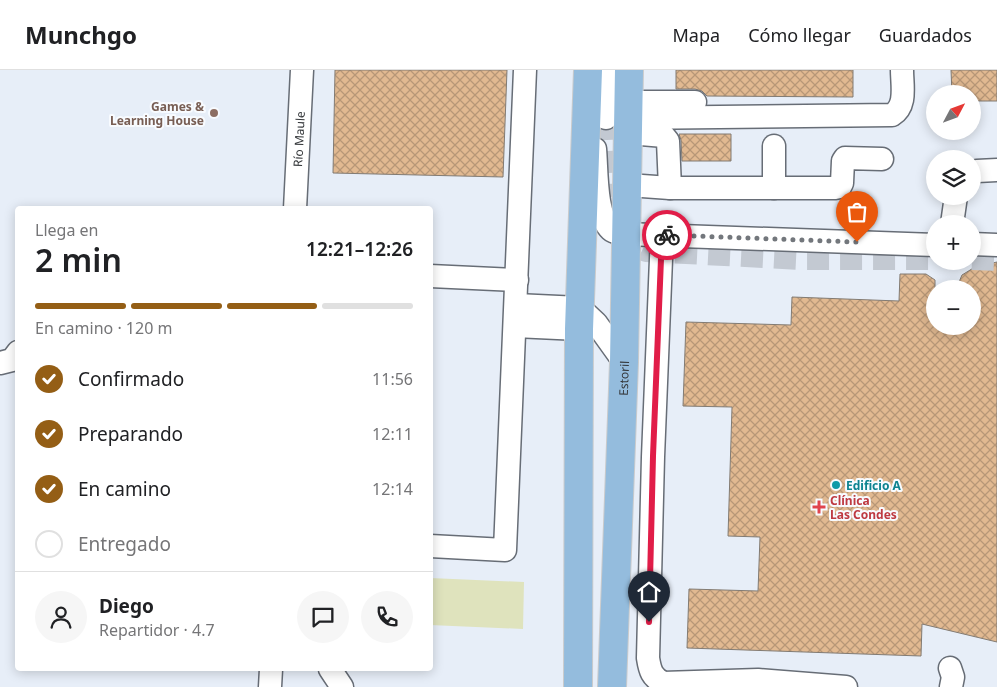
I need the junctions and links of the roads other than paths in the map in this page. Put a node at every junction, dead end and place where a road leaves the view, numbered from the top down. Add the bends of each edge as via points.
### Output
1 (302, 70) edge
2 (525, 70) edge
3 (588, 70) edge
4 (606, 70) edge
5 (629, 70) edge
6 (902, 70) edge
7 (695, 102) dead end
8 (616, 115) junction
9 (774, 146) dead end
10 (882, 159) dead end
11 (997, 170) edge
12 (981, 171) edge
13 (628, 185) junction
14 (670, 188) junction
15 (774, 188) junction
16 (295, 206) edge
17 (626, 234) junction
18 (662, 234) junction
19 (981, 244) edge
20 (926, 245) edge
21 (997, 245) edge
22 (433, 276) edge
23 (517, 280) junction
24 (515, 315) junction
25 (580, 319) junction
26 (15, 356) edge
27 (624, 362) junction
28 (0, 363) edge
29 (433, 546) edge
30 (271, 671) edge
31 (329, 671) edge
32 (330, 671) edge
33 (270, 687) edge
34 (332, 687) edge
35 (342, 687) edge
36 (578, 687) edge
37 (612, 687) edge
38 (846, 687) edge

1 - 16 street, Río Maule
2 - 23 street
3 - 8 main road, Estoril
4 - 8 street
5 - 8 main road, Estoril
6 - 8 street via 902,105 892,115
7 - 8 street
8 - 13 main road, Estoril
8 - 14 street via 666,138
8 - 17 street via 595,144 604,220 612,231
8 - 25 main road, Estoril
9 - 15 street
10 - 15 street via 845,158 840,187
11 - 12 street
13 - 14 street
13 - 17 main road, Estoril
14 - 15 street
17 - 18 street
17 - 27 main road, Estoril
18 - 20 street
18 - 38 street via 653,456 650,670 654,678 663,683 758,680
19 - 21 street
22 - 23 street
23 - 24 street
24 - 25 street
24 - 29 street via 505,550
25 - 27 street via 596,323
25 - 36 main road, Estoril
26 - 28 street
27 - 37 main road, Estoril
30 - 33 street
31 - 34 street
32 - 35 street

